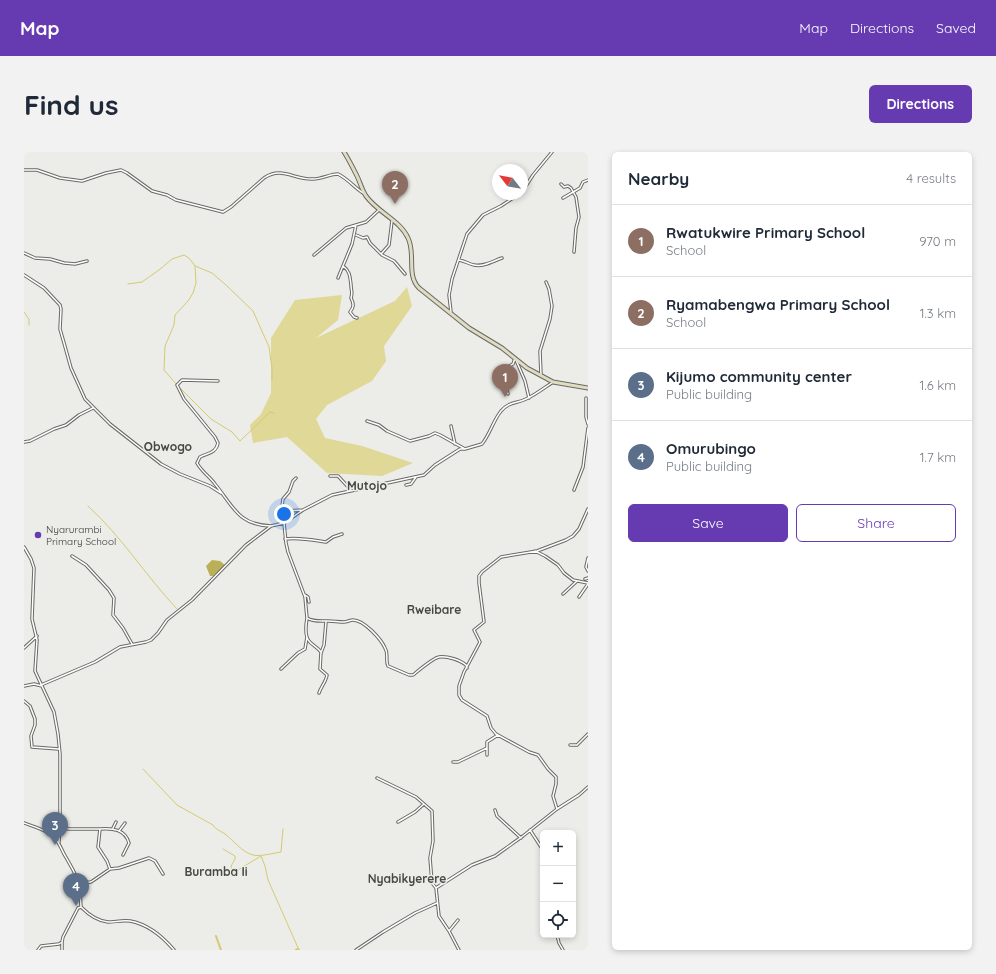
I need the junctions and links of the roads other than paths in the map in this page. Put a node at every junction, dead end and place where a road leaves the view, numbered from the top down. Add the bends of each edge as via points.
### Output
1 (344, 152) edge
2 (552, 152) edge
3 (24, 170) edge
4 (588, 180) edge
5 (528, 183) edge
6 (561, 184) dead end
7 (573, 192) junction
8 (365, 194) junction
9 (563, 198) dead end
10 (510, 200) edge
11 (379, 210) junction
12 (394, 220) junction
13 (356, 225) junction
14 (356, 235) dead end
15 (574, 252) dead end
16 (24, 253) edge
17 (381, 254) junction
18 (314, 255) dead end
19 (502, 258) dead end
20 (459, 260) junction
21 (87, 261) dead end
22 (343, 266) junction
23 (406, 274) dead end
24 (24, 275) edge
25 (338, 278) dead end
26 (546, 282) dead end
27 (451, 314) junction
28 (357, 318) dead end
29 (515, 358) junction
30 (541, 376) junction
31 (218, 381) dead end
32 (553, 382) junction
33 (588, 388) edge
34 (508, 394) dead end
35 (529, 398) junction
36 (586, 398) dead end
37 (94, 407) junction
38 (367, 421) dead end
39 (588, 424) edge
40 (451, 426) dead end
41 (588, 428) edge
42 (24, 442) edge
43 (455, 444) junction
44 (465, 449) junction
45 (330, 476) dead end
46 (416, 477) junction
47 (296, 478) dead end
48 (406, 485) dead end
49 (351, 490) junction
50 (574, 490) dead end
51 (221, 493) junction
52 (588, 509) edge
53 (303, 510) junction
54 (284, 523) junction
55 (271, 526) junction
56 (342, 534) dead end
57 (285, 539) junction
58 (24, 547) edge
59 (534, 551) junction
60 (72, 556) dead end
61 (588, 558) edge
62 (588, 571) edge
63 (577, 581) junction
64 (588, 584) edge
65 (586, 588) junction
66 (588, 590) edge
67 (563, 594) dead end
68 (305, 595) junction
69 (579, 598) dead end
70 (309, 602) dead end
71 (307, 618) junction
72 (327, 621) junction
73 (37, 636) junction
74 (306, 637) junction
75 (132, 644) junction
76 (24, 648) edge
77 (321, 653) junction
78 (467, 668) junction
79 (281, 669) dead end
80 (24, 686) edge
81 (42, 686) junction
82 (320, 693) dead end
83 (24, 701) edge
84 (588, 734) edge
85 (498, 735) junction
86 (570, 745) dead end
87 (487, 748) junction
88 (60, 749) junction
89 (487, 755) dead end
90 (453, 762) dead end
91 (377, 778) dead end
92 (588, 788) edge
93 (424, 804) junction
94 (557, 809) junction
95 (495, 810) dead end
96 (60, 821) junction
97 (116, 822) dead end
98 (398, 822) dead end
99 (24, 823) edge
100 (124, 823) dead end
101 (113, 828) junction
102 (100, 829) junction
103 (530, 830) junction
104 (119, 831) junction
105 (521, 838) junction
106 (59, 842) junction
107 (540, 845) edge
108 (123, 855) dead end
109 (110, 869) junction
110 (163, 874) dead end
111 (79, 883) junction
112 (436, 888) junction
113 (437, 903) junction
114 (81, 907) junction
115 (458, 920) dead end
116 (449, 931) junction
117 (558, 938) edge
118 (62, 942) junction
119 (38, 950) edge
120 (62, 950) edge
121 (174, 950) edge
122 (356, 950) edge
123 (459, 950) edge
124 (563, 950) edge

1 - 8 street
2 - 5 street
3 - 8 street via 37,170 60,178 82,181 121,170 152,191 223,212 269,174 278,172 314,179 338,174
4 - 7 street
6 - 7 street via 570,187
7 - 9 street
7 - 15 street via 579,221
8 - 11 street
10 - 20 street via 483,215 467,234
11 - 12 street
11 - 13 street via 366,222
12 - 17 street via 389,245
12 - 27 street via 411,244 413,282
13 - 18 street via 346,228
13 - 22 street
14 - 17 street via 367,237
16 - 21 street via 35,258 64,263
17 - 23 street via 394,261
19 - 20 street via 477,266
20 - 27 street via 449,295
22 - 25 street
22 - 28 street via 350,275 353,292 351,298 354,306 350,312
24 - 37 street via 44,288 60,306 60,329 68,358 83,395
26 - 30 street via 552,306 540,350
27 - 29 street
29 - 30 street
29 - 34 street via 513,364 502,370
29 - 35 street
30 - 32 street
31 - 51 street via 182,380 176,386 218,440 216,449 200,457 197,463
32 - 33 street
32 - 35 street
35 - 44 street via 506,407 499,414 482,444
36 - 39 street
37 - 42 street via 66,425
37 - 51 street via 112,426 161,464
38 - 43 street via 410,441 435,433
40 - 43 street
41 - 50 street via 583,467
43 - 44 street
44 - 46 street via 460,449 435,465 427,474
45 - 49 street via 338,476
46 - 48 street via 411,484
46 - 49 street
47 - 53 street via 283,499 282,506 286,511
49 - 53 street via 332,495
51 - 55 street via 234,511 248,521 259,526
52 - 59 street via 582,524 573,536
53 - 54 street
54 - 55 street
54 - 57 street
55 - 75 street via 246,545 192,600 167,620 154,637 146,642
56 - 57 street via 326,542
57 - 68 street
58 - 73 street via 33,564 32,619
59 - 63 street via 558,565 567,576
59 - 78 street via 501,557 480,575 484,622 474,628 480,642
60 - 75 street via 86,564 109,590 114,598 113,614
61 - 62 street
63 - 64 street
63 - 67 street
64 - 65 street
65 - 66 street
65 - 69 street
68 - 70 street
68 - 71 street
71 - 72 street
71 - 74 street
72 - 77 street
72 - 78 street via 355,620 363,624 384,645 388,666 409,675 441,657 462,662
73 - 76 street
73 - 81 street via 35,671
74 - 77 street
74 - 79 street via 305,649
75 - 81 street via 120,647 95,662
77 - 82 street via 320,669 327,677
78 - 85 street via 459,686 459,694 465,702 489,719 491,728
80 - 81 street
81 - 88 street via 54,712
83 - 88 street via 30,706 35,719 31,736 32,747
84 - 86 street via 577,745
85 - 87 street via 487,742
85 - 94 street via 538,755 555,775 553,796
87 - 89 street
87 - 90 street via 464,760
88 - 96 street
91 - 93 street via 416,797
92 - 94 street
93 - 98 street
93 - 112 street via 432,812 433,842 430,858 432,883
94 - 103 street
95 - 105 street via 496,816
96 - 102 street via 68,829
96 - 106 street
97 - 101 street
99 - 106 street via 50,834
100 - 104 street
101 - 102 street
101 - 104 street
102 - 109 street via 98,847
103 - 105 street
103 - 107 street
104 - 108 street via 129,842
105 - 112 street via 495,856 472,865
106 - 111 street
109 - 110 street via 149,858 155,861
109 - 111 street via 91,882
111 - 114 street
112 - 113 street
113 - 116 street via 439,916
113 - 122 street via 415,913
114 - 118 street via 69,924
114 - 121 street via 99,920 128,921 145,927 166,941
115 - 116 street
116 - 123 street
117 - 124 street
118 - 119 street via 40,946
118 - 120 street

